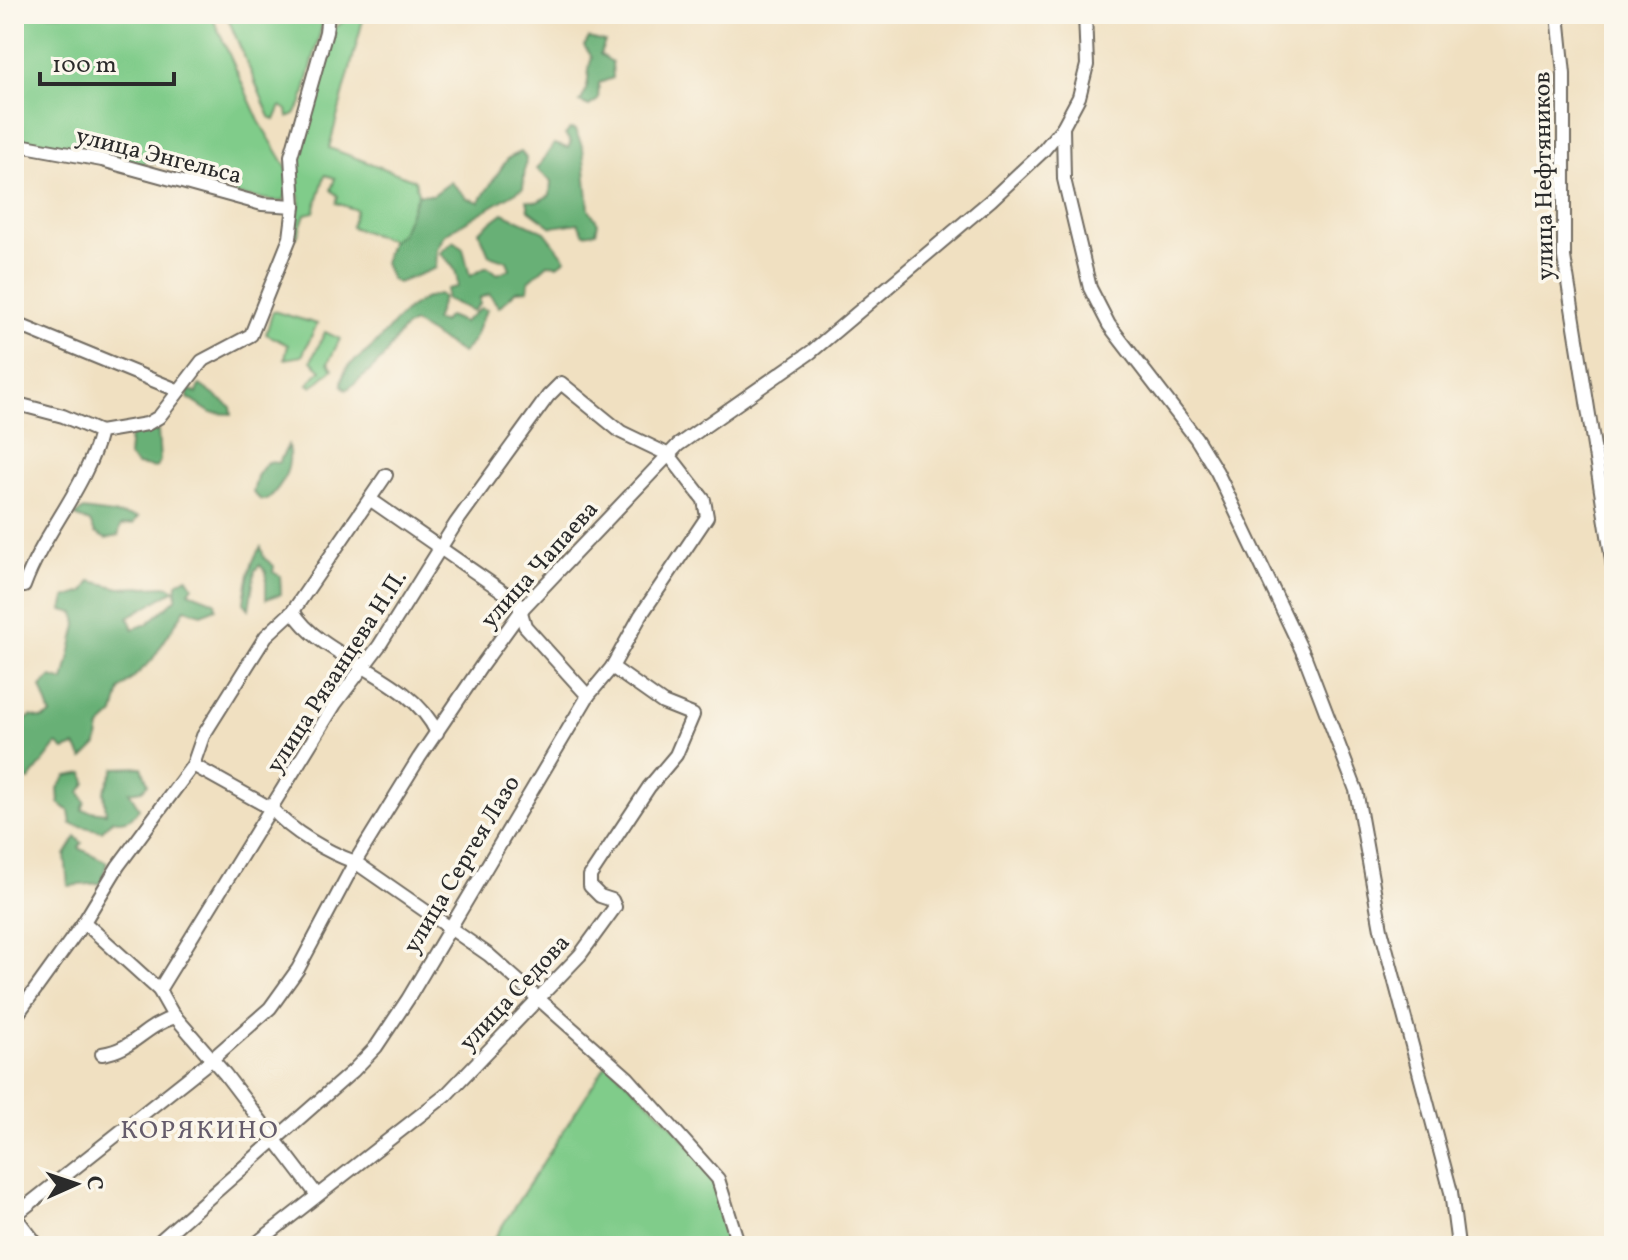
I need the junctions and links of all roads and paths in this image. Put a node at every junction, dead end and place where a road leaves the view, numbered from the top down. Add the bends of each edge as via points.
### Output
1 (328, 14) edge
2 (1085, 14) edge
3 (1558, 14) edge
4 (1063, 127) junction
5 (14, 144) edge
6 (294, 206) junction
7 (14, 323) edge
8 (177, 390) junction
9 (14, 403) edge
10 (100, 432) junction
11 (669, 455) junction
12 (386, 475) dead end
13 (371, 500) junction
14 (441, 549) junction
15 (1614, 573) edge
16 (19, 586) edge
17 (293, 611) junction
18 (521, 613) junction
19 (362, 665) junction
20 (612, 667) junction
21 (588, 696) junction
22 (437, 733) junction
23 (193, 765) junction
24 (272, 809) junction
25 (355, 862) junction
26 (84, 922) junction
27 (448, 926) junction
28 (159, 990) junction
29 (536, 999) junction
30 (175, 1017) junction
31 (14, 1019) edge
32 (102, 1054) dead end
33 (211, 1060) junction
34 (276, 1141) junction
35 (317, 1195) junction
36 (15, 1215) edge
37 (38, 1246) edge
38 (154, 1246) edge
39 (253, 1246) edge
40 (739, 1246) edge
41 (1458, 1246) edge

1 - 6 street via 294,137
2 - 4 street, улица Чапаева via 1087,65 1079,97
3 - 15 street, улица Нефтяников via 1564,74 1564,257
4 - 11 street, улица Чапаева via 991,200 811,352
4 - 41 street via 1064,179 1090,288 1109,325 1217,472 1305,657 1346,762 1369,848 1397,996 1451,1192
5 - 6 street, улица Энгельса via 102,160 262,204
6 - 8 street via 290,238 251,335 213,353
7 - 8 street
8 - 10 street via 159,417 147,424
9 - 10 street
10 - 16 street via 90,466
11 - 14 street, улица Рязанцева Н.П. via 621,432 561,383
11 - 18 street, улица Чапаева
11 - 20 street, улица Сергея Лазо via 704,500 707,517
12 - 13 street
13 - 14 street
13 - 17 street
14 - 18 street via 518,602
14 - 19 street, улица Рязанцева Н.П.
17 - 19 street via 312,632
17 - 23 street via 250,660 196,750
18 - 21 street via 525,626
18 - 22 street, улица Чапаева
19 - 22 street via 416,703
19 - 24 street, улица Рязанцева Н.П.
20 - 21 street, улица Сергея Лазо
20 - 29 street, улица Седова via 663,703 693,715 676,755 590,876 590,886 615,907 580,955
21 - 27 street, улица Сергея Лазо
22 - 25 street, улица Чапаева
23 - 24 street
23 - 26 street via 118,866
24 - 25 street
24 - 28 street, улица Рязанцева Н.П.
25 - 27 street
25 - 33 street, улица Чапаева via 289,984
26 - 28 street
26 - 31 street
27 - 29 street
27 - 34 street, улица Сергея Лазо via 376,1047
28 - 30 street
29 - 35 street, улица Седова via 446,1095
29 - 40 street via 628,1078 697,1151 718,1179
30 - 32 street via 150,1027 122,1051
30 - 33 street
33 - 34 street
33 - 36 street, улица Чапаева
34 - 35 street
34 - 38 street, улица Сергея Лазо
35 - 39 street, улица Седова
36 - 37 street

